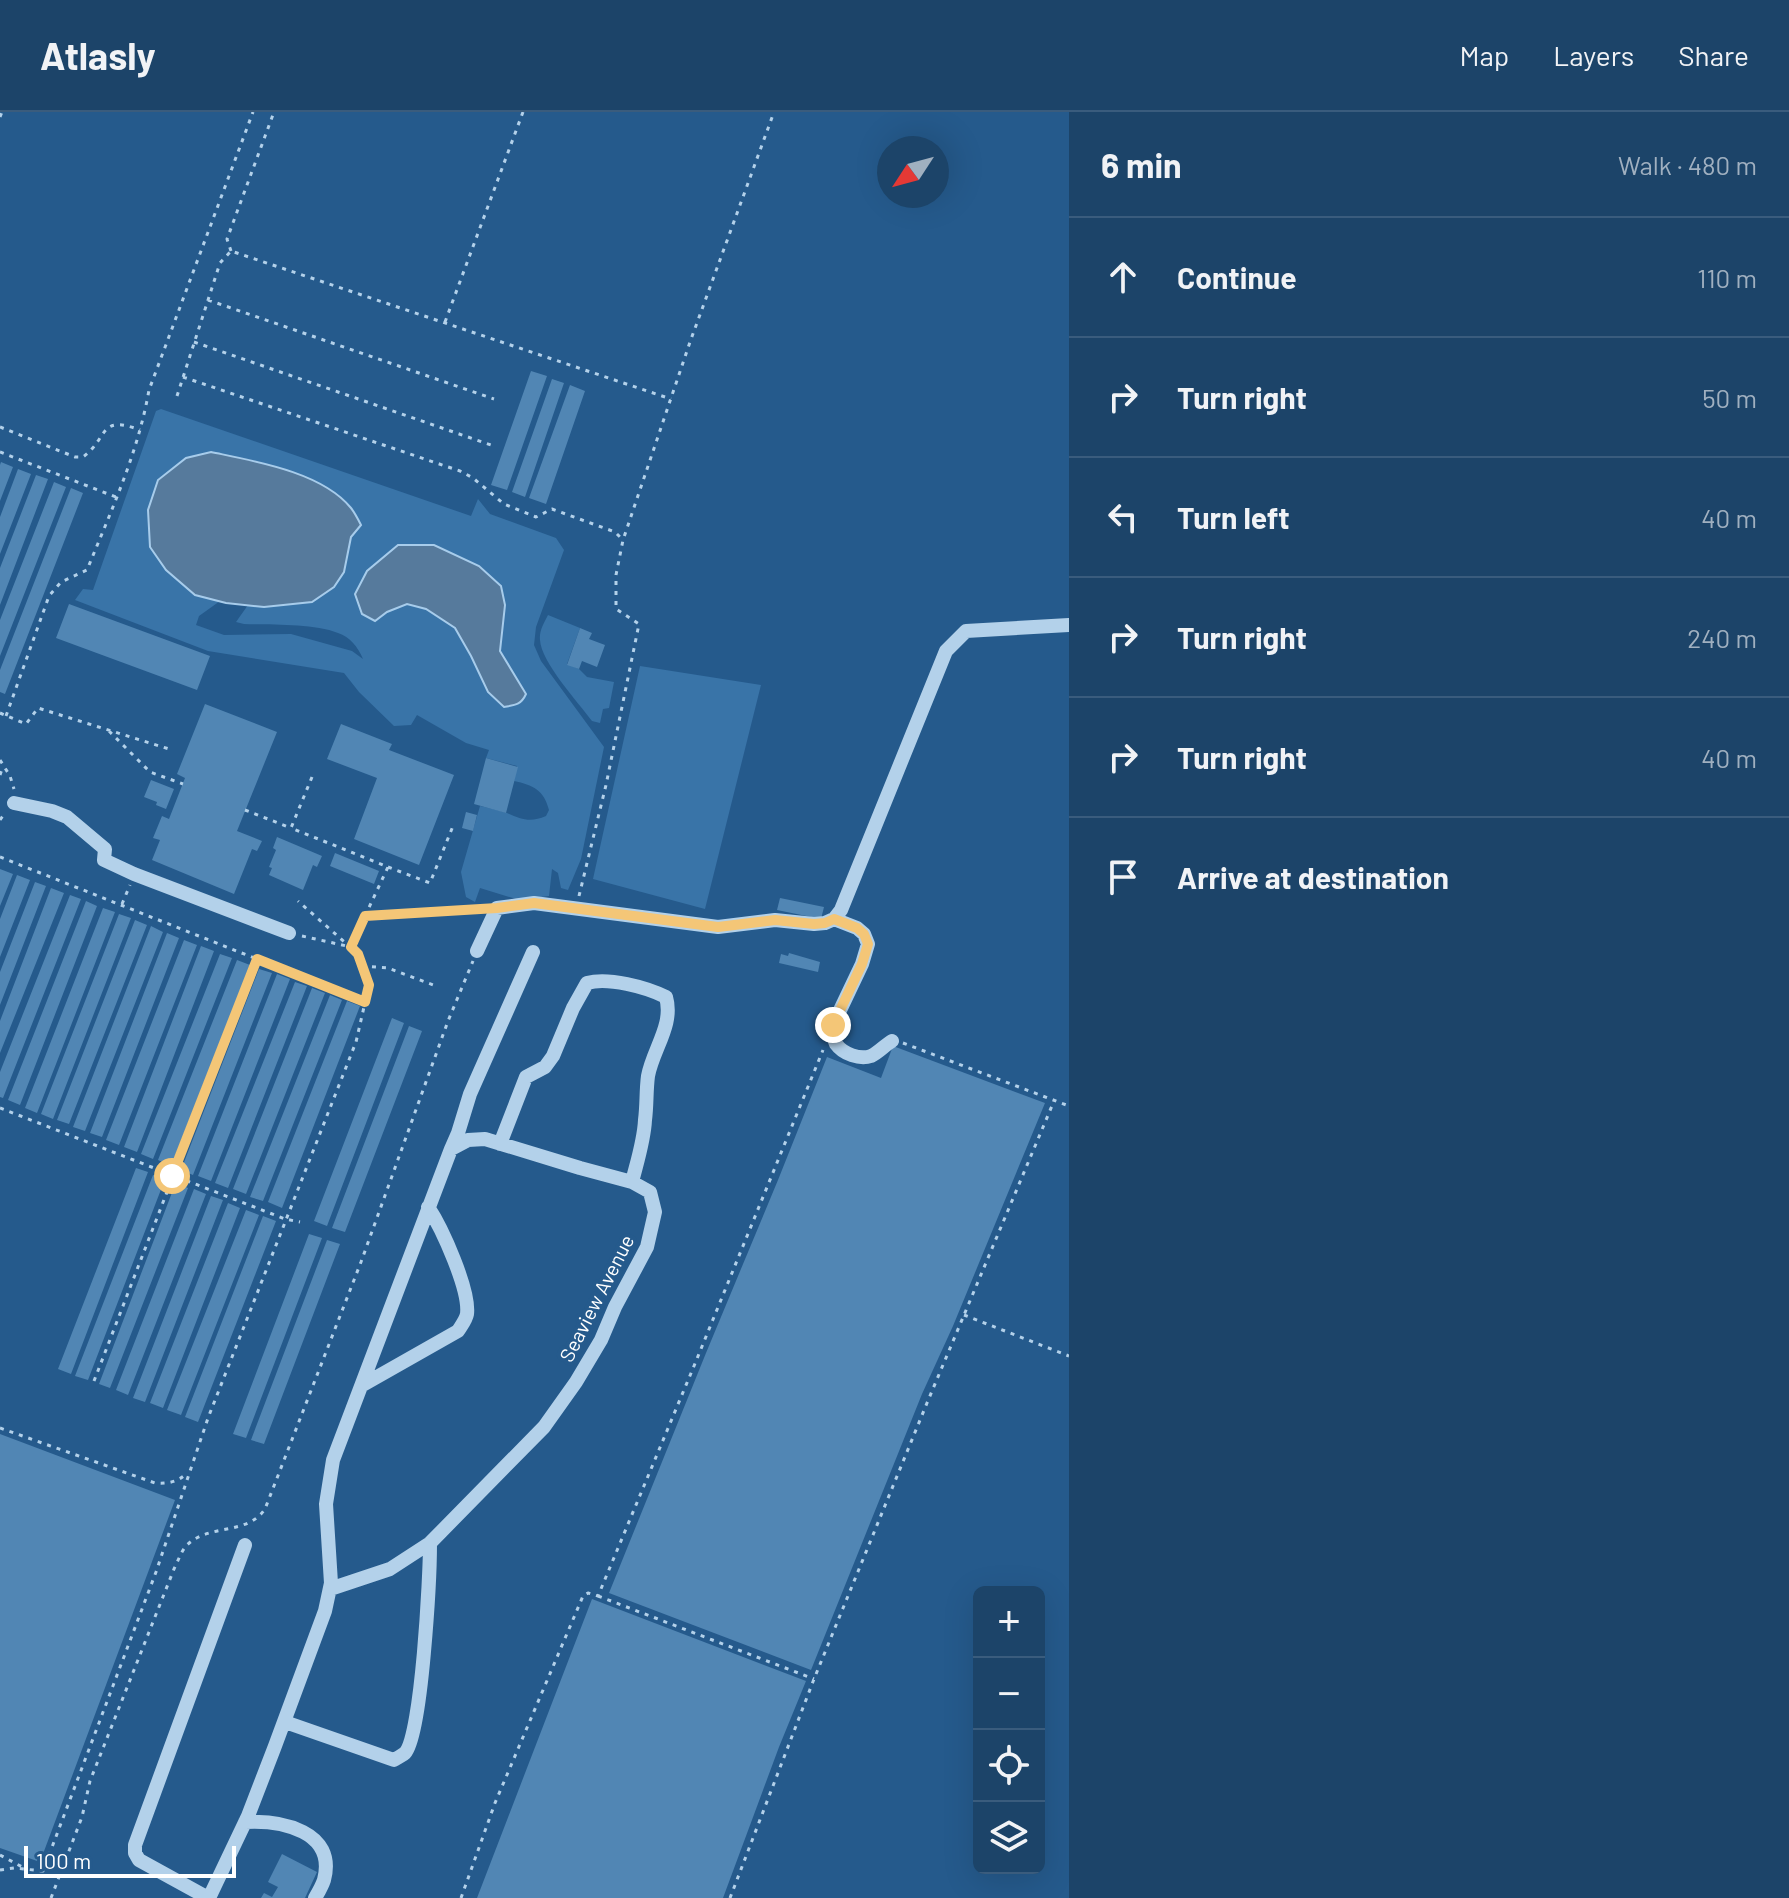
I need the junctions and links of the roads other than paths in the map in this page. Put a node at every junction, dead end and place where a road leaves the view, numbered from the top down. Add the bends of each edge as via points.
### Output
1 (1069, 625) edge
2 (14, 803) dead end
3 (834, 919) junction
4 (289, 933) road end
5 (477, 951) road end
6 (533, 952) dead end
7 (892, 1041) road end
8 (500, 1144) junction
9 (451, 1149) junction
10 (632, 1182) junction
11 (428, 1207) junction
12 (361, 1386) junction
13 (430, 1543) junction
14 (245, 1545) dead end
15 (330, 1589) junction
16 (285, 1722) junction
17 (245, 1822) junction
18 (208, 1898) edge
19 (315, 1898) edge

1 - 3 street via 966,631 946,651
2 - 4 street via 67,817 105,849 104,860
3 - 5 street via 718,927 534,903 497,908
3 - 7 street via 857,928 868,944 833,1025 836,1043 860,1058
6 - 9 street
8 - 9 street via 468,1140
8 - 10 street
8 - 10 street via 526,1077 553,1056 587,983 598,979 653,990 666,997 669,1009 649,1072
9 - 11 street
10 - 13 street, Seaview Avenue via 650,1192 655,1212 647,1247 601,1340 544,1427
11 - 12 street
11 - 12 street via 451,1255 467,1316 458,1331
12 - 15 street via 333,1460 326,1504
13 - 15 street, Seaview Avenue via 390,1569
13 - 16 street via 419,1688 406,1753 394,1760
14 - 18 street via 135,1845 139,1860
15 - 16 street
16 - 17 street
17 - 18 street
17 - 19 street via 289,1826 319,1843 324,1880

